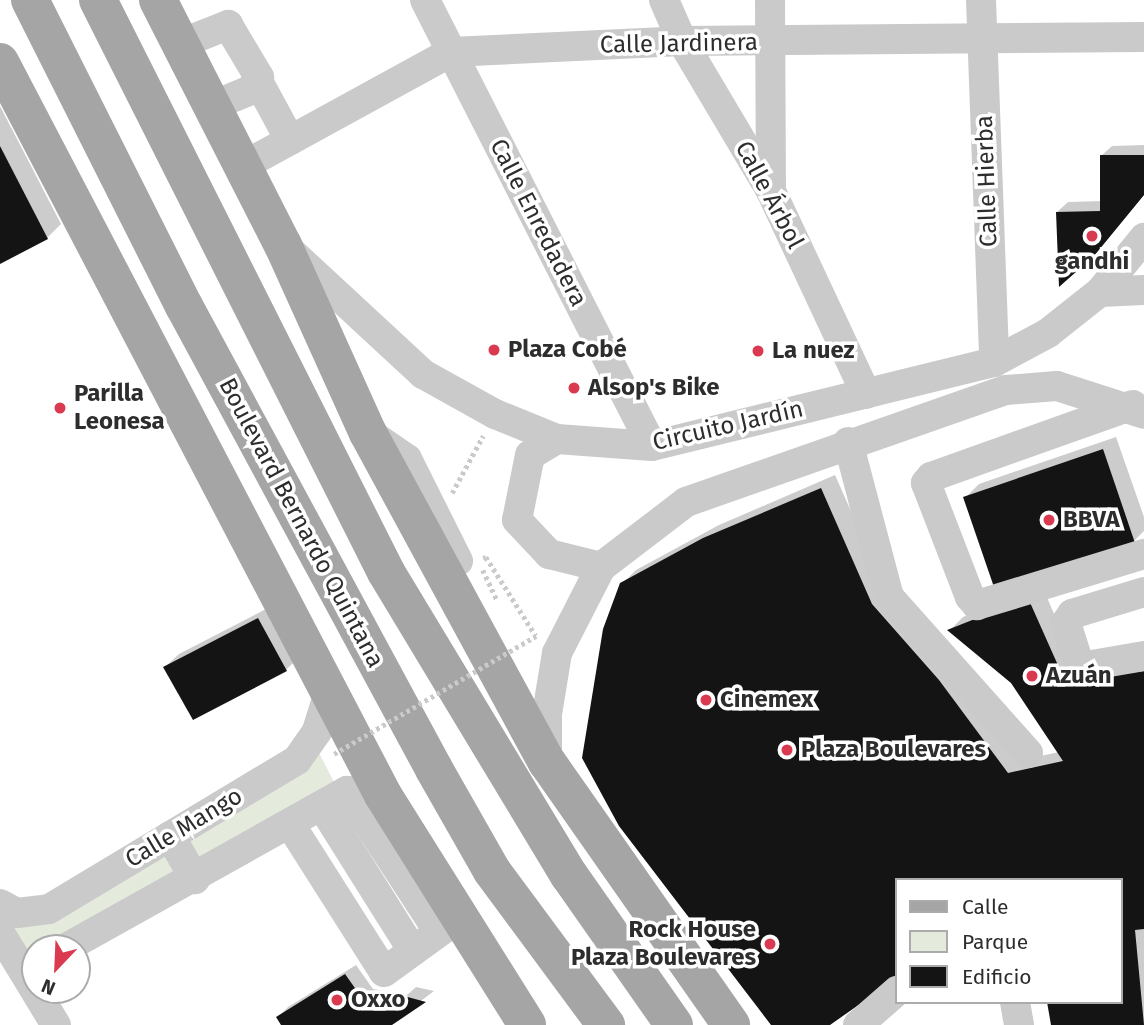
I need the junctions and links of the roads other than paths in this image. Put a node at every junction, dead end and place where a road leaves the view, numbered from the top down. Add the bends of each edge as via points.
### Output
1 (30, 0) edge
2 (98, 0) edge
3 (158, 0) edge
4 (425, 0) edge
5 (664, 0) edge
6 (770, 0) edge
7 (982, 0) edge
8 (1144, 37) edge
9 (682, 41) junction
10 (982, 41) junction
11 (180, 44) junction
12 (771, 44) junction
13 (451, 52) junction
14 (4, 78) edge
15 (259, 83) junction
16 (212, 106) junction
17 (290, 140) junction
18 (243, 166) junction
19 (771, 191) junction
20 (205, 209) junction
21 (1144, 238) edge
22 (283, 245) junction
23 (1144, 290) edge
24 (1100, 292) junction
25 (994, 362) junction
26 (866, 394) junction
27 (1140, 404) edge
28 (368, 433) junction
29 (557, 439) junction
30 (853, 440) junction
31 (652, 446) junction
32 (1144, 554) edge
33 (601, 567) junction
34 (1144, 592) edge
35 (1144, 656) edge
36 (506, 689) junction
37 (329, 692) junction
38 (1028, 753) dead end
39 (547, 762) junction
40 (365, 793) junction
41 (321, 806) junction
42 (290, 824) junction
43 (170, 836) junction
44 (195, 879) junction
45 (0, 904) edge
46 (450, 924) junction
47 (0, 933) edge
48 (91, 935) edge
49 (482, 948) junction
50 (413, 951) junction
51 (21, 967) edge
52 (895, 993) edge
53 (44, 1004) edge
54 (1015, 1004) edge
55 (56, 1025) edge
56 (527, 1025) edge
57 (554, 1025) edge
58 (606, 1025) edge
59 (674, 1025) edge
60 (731, 1025) edge
61 (858, 1025) edge
62 (1019, 1025) edge

1 - 58 main road, Boulevard Bernardo Quintana via 184,306 434,769 492,871
2 - 20 main road
3 - 11 main road
4 - 13 street, Calle Enredadera
5 - 9 street, Calle Árbol
6 - 12 street
7 - 10 street, Calle Hierba
8 - 10 street, Calle Jardinera
9 - 12 street, Calle Jardinera
9 - 13 street, Calle Jardinera
9 - 19 street, Calle Árbol
10 - 12 street, Calle Jardinera
10 - 25 street, Calle Hierba
11 - 15 street via 228,26 234,29
11 - 16 main road
12 - 19 street
13 - 17 street, Calle Jardinera
13 - 31 street, Calle Enredadera
14 - 37 main road
15 - 16 street
15 - 17 street
16 - 18 main road
17 - 18 street, Calle Jardinera
18 - 22 main road
19 - 26 street, Calle Árbol
20 - 28 main road via 227,221 317,374
20 - 59 main road via 386,572 569,875
21 - 24 street, Circuito Jardín
22 - 28 main road
22 - 29 street, Circuito Jardín via 423,374 495,414
23 - 24 street
24 - 25 street, Circuito Jardín via 1048,332
25 - 26 street, Circuito Jardín
26 - 31 street, Circuito Jardín
27 - 30 street via 1057,386 1006,390
27 - 32 street via 930,477 926,483 977,605
28 - 36 main road
28 - 36 street via 407,459 515,670
29 - 31 street, Circuito Jardín
29 - 33 street via 530,455 517,520 549,554
30 - 33 street via 686,502
30 - 38 street via 889,597 934,658
33 - 39 street via 557,653 547,715
34 - 35 street via 1072,614 1066,623 1080,667
36 - 39 main road
37 - 40 main road
37 - 43 street, Calle Mango via 317,731 297,760
39 - 60 main road
40 - 41 street, Calle Mango
40 - 46 main road
41 - 42 street, Calle Mango
41 - 50 street
42 - 44 street, Calle Mango
42 - 50 street via 384,972
43 - 44 street
43 - 45 street, Calle Mango via 50,909 17,913
44 - 48 street, Calle Mango
46 - 49 main road
46 - 50 street
47 - 51 street
49 - 56 main road
49 - 57 main road
52 - 61 street
53 - 55 street
54 - 62 street

